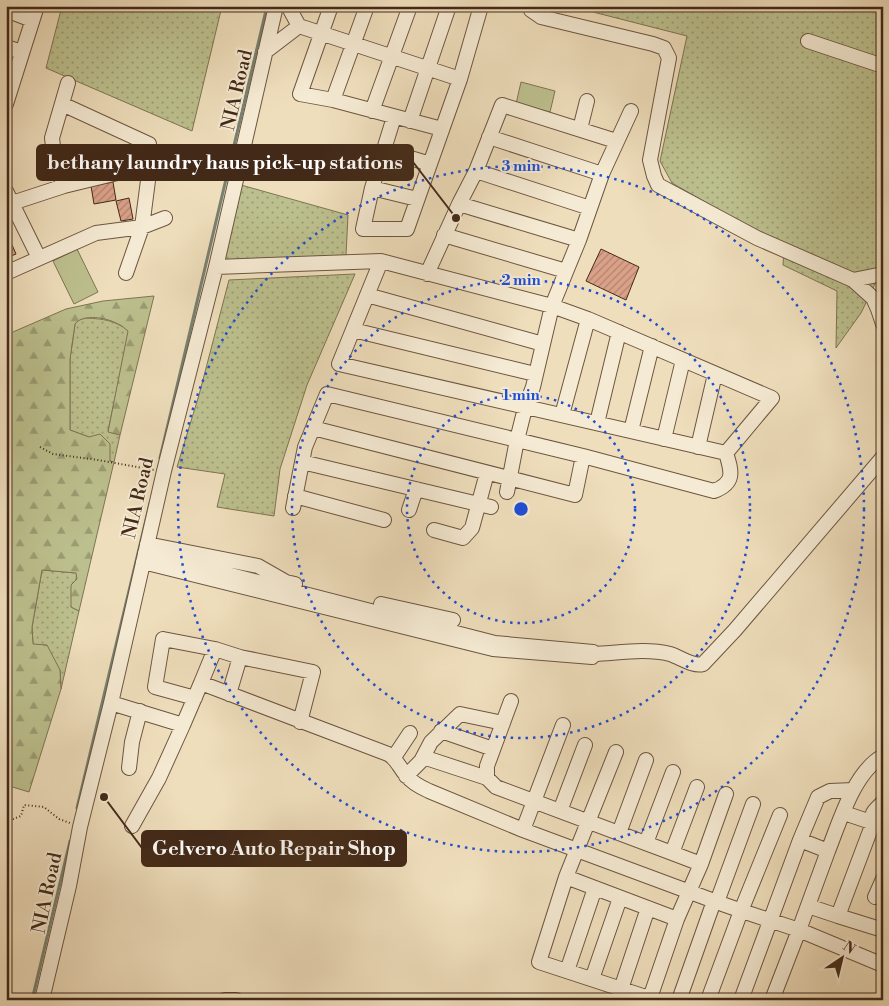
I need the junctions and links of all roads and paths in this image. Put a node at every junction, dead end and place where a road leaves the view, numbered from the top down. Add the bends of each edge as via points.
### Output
1 (37, 6) edge
2 (276, 6) edge
3 (288, 6) edge
4 (331, 6) edge
5 (367, 6) edge
6 (410, 6) edge
7 (450, 6) edge
8 (481, 6) edge
9 (529, 6) edge
10 (6, 10) edge
11 (32, 20) junction
12 (299, 26) junction
13 (322, 33) junction
14 (808, 41) dead end
15 (353, 44) junction
16 (6, 46) edge
17 (22, 52) junction
18 (265, 52) junction
19 (392, 57) junction
20 (883, 66) edge
21 (428, 69) junction
22 (460, 79) junction
23 (68, 83) dead end
24 (7, 99) edge
25 (333, 100) junction
26 (587, 101) dead end
27 (62, 104) junction
28 (372, 111) junction
29 (631, 111) dead end
30 (394, 117) junction
31 (410, 121) junction
32 (442, 129) junction
33 (580, 129) junction
34 (489, 137) junction
35 (616, 141) junction
36 (384, 150) junction
37 (430, 164) junction
38 (150, 166) junction
39 (476, 171) junction
40 (602, 174) junction
41 (64, 186) junction
42 (372, 188) junction
43 (8, 199) edge
44 (417, 199) junction
45 (459, 204) junction
46 (590, 208) junction
47 (165, 218) dead end
48 (142, 227) junction
49 (444, 235) junction
50 (579, 240) junction
51 (39, 258) junction
52 (381, 261) junction
53 (216, 266) junction
54 (566, 270) junction
55 (126, 272) dead end
56 (6, 273) edge
57 (427, 274) junction
58 (883, 274) edge
59 (853, 280) junction
60 (367, 295) junction
61 (552, 306) junction
62 (588, 319) junction
63 (883, 324) edge
64 (353, 330) junction
65 (619, 332) junction
66 (543, 344) junction
67 (652, 346) junction
68 (683, 360) junction
69 (535, 374) junction
70 (715, 374) junction
71 (525, 408) junction
72 (562, 415) junction
73 (597, 423) junction
74 (313, 428) junction
75 (631, 431) junction
76 (664, 439) junction
77 (517, 440) junction
78 (40, 447) dead end
79 (698, 447) junction
80 (726, 453) junction
81 (583, 456) junction
82 (883, 457) edge
83 (302, 462) junction
84 (146, 469) dead end
85 (487, 473) junction
86 (509, 485) junction
87 (416, 489) junction
88 (485, 506) junction
89 (409, 510) dead end
90 (384, 520) dead end
91 (434, 530) dead end
92 (145, 553) junction
93 (453, 620) dead end
94 (214, 649) junction
95 (240, 657) junction
96 (201, 683) junction
97 (229, 694) junction
98 (195, 698) junction
99 (511, 701) dead end
100 (111, 703) junction
101 (140, 711) junction
102 (300, 722) junction
103 (503, 723) junction
104 (183, 725) junction
105 (563, 725) dead end
106 (441, 731) junction
107 (410, 733) dead end
108 (585, 744) dead end
109 (493, 749) junction
110 (616, 752) dead end
111 (883, 756) edge
112 (394, 757) junction
113 (423, 757) junction
114 (646, 760) dead end
115 (129, 768) dead end
116 (673, 772) dead end
117 (406, 776) junction
118 (487, 778) junction
119 (697, 787) dead end
120 (853, 790) junction
121 (726, 794) dead end
122 (534, 801) junction
123 (883, 802) edge
124 (753, 804) dead end
125 (560, 811) junction
126 (844, 813) junction
127 (780, 815) dead end
128 (6, 817) edge
129 (589, 822) junction
130 (878, 824) edge
131 (132, 826) dead end
132 (80, 827) junction
133 (523, 830) junction
134 (619, 833) junction
135 (800, 840) junction
136 (646, 843) junction
137 (577, 850) junction
138 (828, 851) junction
139 (672, 853) junction
140 (700, 864) junction
141 (566, 877) junction
142 (883, 879) edge
143 (595, 888) junction
144 (689, 892) junction
145 (875, 897) dead end
146 (620, 898) junction
147 (715, 902) junction
148 (808, 906) junction
149 (648, 908) junction
150 (741, 911) junction
151 (838, 916) junction
152 (677, 919) junction
153 (770, 920) junction
154 (799, 930) junction
155 (883, 930) edge
156 (883, 965) edge
157 (567, 971) junction
158 (592, 979) junction
159 (621, 989) junction
160 (653, 999) edge
161 (42, 1000) edge
162 (225, 1000) edge
163 (236, 1000) edge
164 (679, 1000) edge
165 (708, 1000) edge
166 (741, 1000) edge
167 (772, 1000) edge

1 - 11 street
2 - 18 street, NIA Road
3 - 12 street
4 - 13 street
5 - 15 street
6 - 19 street
7 - 21 street
8 - 22 street
9 - 59 street via 541,17 664,48 669,58 650,160 658,185 756,238
10 - 11 street
11 - 17 street
12 - 13 street
12 - 18 street
13 - 15 street
13 - 25 street via 300,94
14 - 20 street
15 - 19 street
15 - 25 street
16 - 17 street
17 - 24 street
18 - 53 street, NIA Road
19 - 21 street
19 - 28 street
21 - 22 street
21 - 31 street
22 - 32 street
23 - 27 street
25 - 28 street
26 - 33 street
27 - 38 street via 149,144
27 - 41 street via 52,138 55,163
28 - 30 street
29 - 35 street
30 - 31 street
30 - 36 street
31 - 32 street
32 - 37 street
33 - 34 street via 502,105
33 - 35 street
34 - 39 street
34 - 40 street
35 - 40 street
36 - 37 street
36 - 42 street
37 - 44 street
38 - 41 street
38 - 48 street
39 - 45 street
39 - 46 street
40 - 46 street
41 - 43 street
42 - 44 street
42 - 44 street via 363,229 407,229
43 - 51 street
45 - 49 street
45 - 50 street
46 - 50 street
47 - 48 street
48 - 51 street via 96,233
48 - 55 street
49 - 54 street
49 - 57 street
50 - 54 street
51 - 56 street
52 - 53 street
52 - 57 street
52 - 60 street
53 - 92 street, NIA Road
54 - 61 street
57 - 61 street
58 - 59 street
59 - 63 street via 873,298
60 - 64 street
60 - 66 street
61 - 62 street
61 - 66 street
62 - 65 street
62 - 72 street
64 - 69 street
64 - 71 street via 339,364
65 - 67 street
65 - 73 street
66 - 69 street
67 - 68 street
67 - 75 street
68 - 70 street
68 - 76 street
69 - 71 street
70 - 79 street
70 - 80 street via 772,398
71 - 72 street
71 - 77 street
72 - 73 street
73 - 75 street
74 - 77 street via 327,394
74 - 83 street
74 - 85 street
75 - 76 street
76 - 79 street
77 - 81 street
77 - 86 street
78 - 84 path via 53,454
79 - 80 street
80 - 81 street via 732,471 730,478 722,488 714,491
81 - 86 street via 575,495
82 - 92 street via 735,630 704,664 697,665 661,653 594,654 495,643 256,586
83 - 87 street
83 - 90 street via 294,502
85 - 86 street
85 - 88 street
87 - 88 street
87 - 89 street
88 - 91 street via 463,538
92 - 93 street via 258,566 286,582
92 - 100 street, NIA Road
94 - 95 street
94 - 96 street
94 - 98 street via 162,639 155,687
95 - 97 street
95 - 102 street via 313,672
96 - 97 street
96 - 98 street
97 - 102 street
98 - 104 street
99 - 103 street
100 - 101 street
100 - 132 street, NIA Road
101 - 104 street
101 - 115 street
102 - 112 street
103 - 106 street via 460,714
103 - 109 street
104 - 131 street
105 - 122 street
106 - 109 street
106 - 113 street via 430,742
107 - 112 street
108 - 125 street
109 - 118 street
110 - 129 street
111 - 120 street via 864,772
112 - 117 street
113 - 117 street
113 - 118 street
114 - 134 street
116 - 136 street
117 - 133 street via 428,791
118 - 122 street via 496,787
119 - 139 street
120 - 126 street
120 - 135 street via 830,790 818,797
121 - 140 street
122 - 125 street
122 - 133 street
123 - 130 street via 872,812 871,817
124 - 147 street
125 - 129 street
126 - 130 street
126 - 138 street
127 - 150 street
128 - 132 path via 21,816 24,805 44,807 59,819
129 - 134 street
129 - 137 street
130 - 151 street
132 - 161 street, NIA Road
133 - 137 street
134 - 136 street
135 - 138 street
135 - 153 street
136 - 139 street
137 - 141 street
137 - 144 street
138 - 148 street
139 - 140 street
140 - 144 street
141 - 143 street
141 - 157 street via 539,962
142 - 145 street
143 - 146 street
143 - 157 street
144 - 147 street
144 - 152 street
146 - 149 street
146 - 158 street
147 - 150 street
147 - 164 street
148 - 151 street
148 - 154 street
149 - 152 street
149 - 159 street
150 - 153 street
150 - 165 street
151 - 155 street
152 - 160 street
153 - 154 street
153 - 166 street
154 - 156 street
154 - 167 street
157 - 158 street
158 - 159 street
159 - 160 street
162 - 163 street

